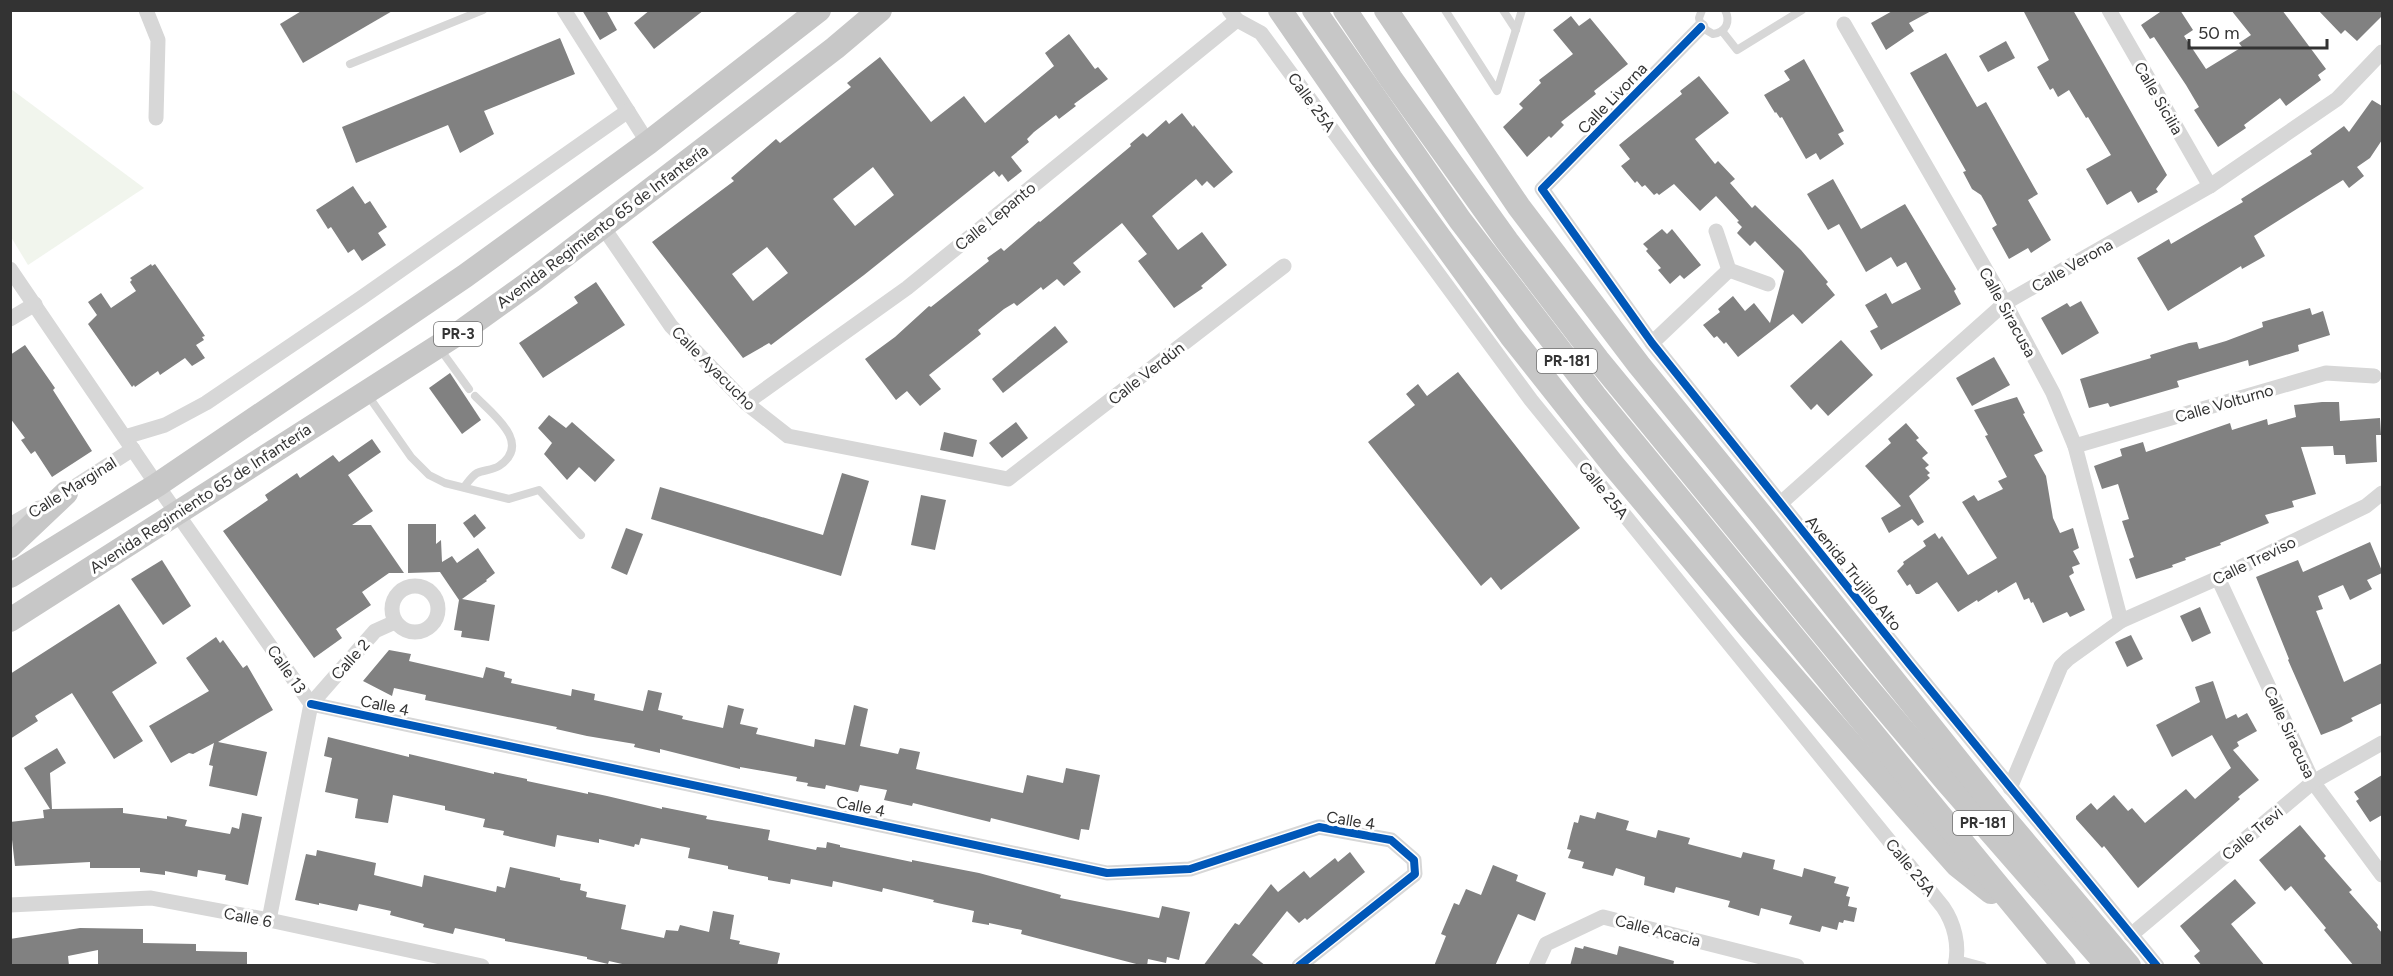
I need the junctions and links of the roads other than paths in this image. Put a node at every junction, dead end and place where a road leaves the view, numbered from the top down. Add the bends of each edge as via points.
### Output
1 (146, 10) edge
2 (483, 10) edge
3 (564, 10) edge
4 (819, 10) edge
5 (879, 10) edge
6 (898, 10) edge
7 (1280, 10) edge
8 (1314, 10) edge
9 (1345, 10) edge
10 (1386, 10) edge
11 (1445, 10) edge
12 (1503, 10) edge
13 (1522, 10) edge
14 (1702, 10) edge
15 (1725, 10) edge
16 (1802, 10) edge
17 (2110, 11) edge
18 (1233, 15) edge
19 (807, 18) edge
20 (1844, 24) dead end
21 (1701, 27) junction
22 (1516, 30) junction
23 (1722, 31) junction
24 (835, 48) junction
25 (2382, 52) edge
26 (350, 64) dead end
27 (628, 111) junction
28 (156, 118) dead end
29 (648, 143) junction
30 (2210, 186) junction
31 (1542, 189) joint
32 (603, 227) junction
33 (1716, 231) dead end
34 (1284, 266) dead end
35 (10, 269) edge
36 (1729, 270) junction
37 (1768, 284) dead end
38 (2005, 303) junction
39 (35, 304) junction
40 (10, 318) edge
41 (1652, 343) junction
42 (438, 346) junction
43 (2374, 376) dead end
44 (366, 393) junction
45 (746, 403) junction
46 (129, 443) junction
47 (2075, 447) junction
48 (1008, 479) joint
49 (157, 485) junction
50 (464, 487) junction
51 (66, 493) junction
52 (2382, 493) edge
53 (1781, 503) junction
54 (178, 513) junction
55 (10, 525) edge
56 (581, 535) dead end
57 (10, 546) edge
58 (10, 576) edge
59 (2218, 578) junction
60 (10, 620) edge
61 (2121, 621) junction
62 (395, 622) dead end
63 (1851, 687) junction
64 (311, 704) junction
65 (2382, 742) edge
66 (2313, 782) junction
67 (2010, 788) junction
68 (2382, 875) edge
69 (10, 905) edge
70 (269, 920) junction
71 (2031, 926) junction
72 (2131, 935) junction
73 (1956, 962) edge
74 (482, 966) edge
75 (1299, 966) edge
76 (1536, 966) edge
77 (1797, 966) edge
78 (1983, 966) edge
79 (2064, 966) edge
80 (2108, 966) edge
81 (2129, 966) edge
82 (2157, 966) edge

1 - 28 street via 158,40
2 - 26 lane
3 - 27 street
4 - 19 highway, PR-3
5 - 24 highway, Avenida Regimiento 65 de Infantería / PR-3
6 - 24 highway
7 - 71 highway via 1511,336 1614,466 1957,865
8 - 63 highway, PR-181 via 1486,255 1595,396
9 - 63 highway, PR-181 via 1506,241
10 - 81 highway via 1519,207 1639,365 1999,812
11 - 22 lane via 1497,92
12 - 22 lane
13 - 22 lane
14 - 21 lane
15 - 23 lane via 1728,23
16 - 23 lane via 1737,50
17 - 30 street, Calle Sicilia
18 - 45 street, Calle Lepanto via 907,288
18 - 73 street, Calle 25A via 1261,33 1531,400 1943,907 1952,922
19 - 29 highway, PR-3
20 - 38 street, Calle Siracusa
21 - 23 lane via 1713,34
21 - 31 street, Calle Livorna
24 - 32 highway, Avenida Regimiento 65 de Infantería / PR-3
25 - 30 street, Calle Verona via 2337,99
27 - 29 street
27 - 46 street, Calle Marginal via 206,403
29 - 49 highway, PR-3 via 465,276
30 - 38 street, Calle Verona
31 - 41 street, Avenida Trujillo Alto
32 - 42 highway, Avenida Regimiento 65 de Infantería / PR-3
32 - 45 street, Calle Ayacucho via 671,326
33 - 36 street
34 - 48 street, Calle Verdún
35 - 39 street, Calle 13
36 - 37 street
36 - 41 street
38 - 47 street, Calle Siracusa via 2053,393
38 - 53 street, Calle Verona
39 - 40 street
39 - 46 street, Calle 13
41 - 53 street, Avenida Trujillo Alto
42 - 44 highway, Avenida Regimiento 65 de Infantería / PR-3
42 - 50 lane via 512,437 514,446 499,466 475,474
43 - 47 street, Calle Volturno via 2326,373
44 - 50 lane via 411,457 429,475
44 - 54 highway, Avenida Regimiento 65 de Infantería / PR-3
45 - 48 street, Calle Ayacucho via 788,436
46 - 49 street, Calle 13
46 - 51 street, Calle Marginal
47 - 61 street, Calle Siracusa
49 - 54 street, Calle 13
49 - 58 highway, PR-3
50 - 56 lane via 509,499 539,490
51 - 55 street, Calle Marginal
51 - 57 highway
52 - 59 street, Calle Treviso via 2366,506
53 - 67 street, Avenida Trujillo Alto
54 - 60 highway, Avenida Regimiento 65 de Infantería / PR-3
54 - 64 street, Calle 13
59 - 61 street, Calle Treviso
59 - 66 street, Calle Siracusa
61 - 67 street, Calle Treviso via 2061,666
62 - 64 street, Calle 2 via 375,631
63 - 71 highway, PR-181
63 - 80 highway, PR-181 via 1947,782
64 - 70 street, Calle 13
64 - 75 street, Calle 4 via 1107,873 1190,869 1319,827 1391,840 1414,860 1415,874
65 - 66 street, Calle Trevi
66 - 68 street, Calle Siracusa
66 - 72 street, Calle Trevi
67 - 72 street, Avenida Trujillo Alto
69 - 70 street, Calle 6 via 151,898
70 - 74 street, Calle 6
71 - 79 highway, PR-181
72 - 82 street, Avenida Trujillo Alto
73 - 78 lane
76 - 77 street, Calle Acacia via 1546,944 1603,917

